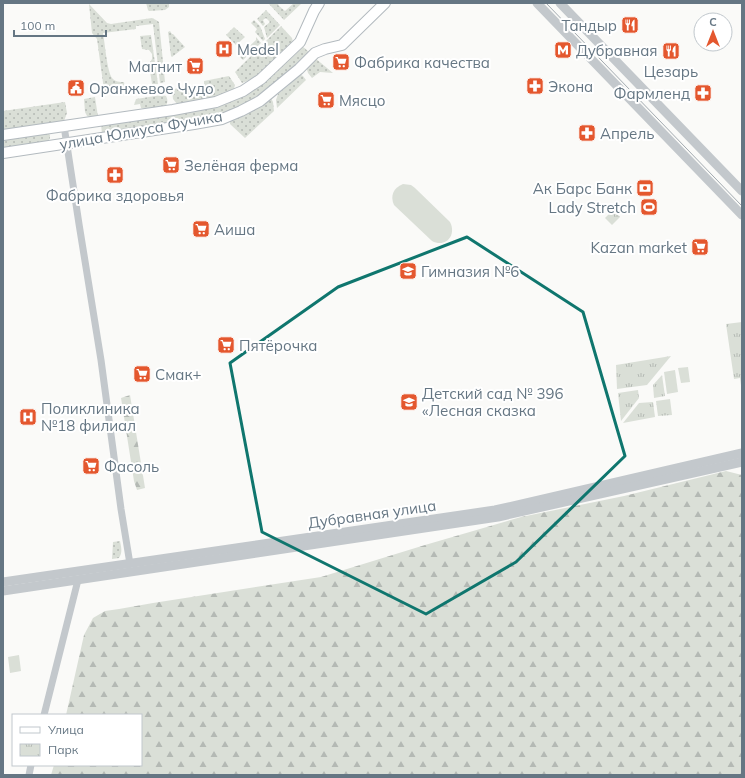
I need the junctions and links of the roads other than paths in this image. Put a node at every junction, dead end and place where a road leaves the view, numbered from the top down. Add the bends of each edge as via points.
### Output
1 (319, 3) edge
2 (385, 3) edge
3 (537, 3) edge
4 (560, 3) edge
5 (64, 126) junction
6 (3, 135) edge
7 (67, 143) junction
8 (3, 153) edge
9 (742, 191) edge
10 (742, 215) edge
11 (742, 453) edge
12 (742, 462) edge
13 (131, 568) junction
14 (78, 580) junction
15 (3, 582) edge
16 (18, 584) junction
17 (3, 591) edge
18 (44, 714) edge

1 - 5 main road, улица Юлиуса Фучика via 300,42 261,79 243,91 216,102
2 - 7 main road, улица Юлиуса Фучика via 342,45 315,53 260,101 241,111 208,122
3 - 10 street
4 - 9 street
5 - 6 main road, улица Юлиуса Фучика
5 - 7 street
7 - 8 main road, улица Юлиуса Фучика
7 - 13 street
11 - 13 street, Дубравная улица via 495,510
12 - 13 street, Дубравная улица via 498,517
13 - 14 street, Дубравная улица
13 - 16 street, Дубравная улица
14 - 16 street, Дубравная улица
14 - 18 street
15 - 16 street, Дубравная улица
16 - 17 street, Дубравная улица

